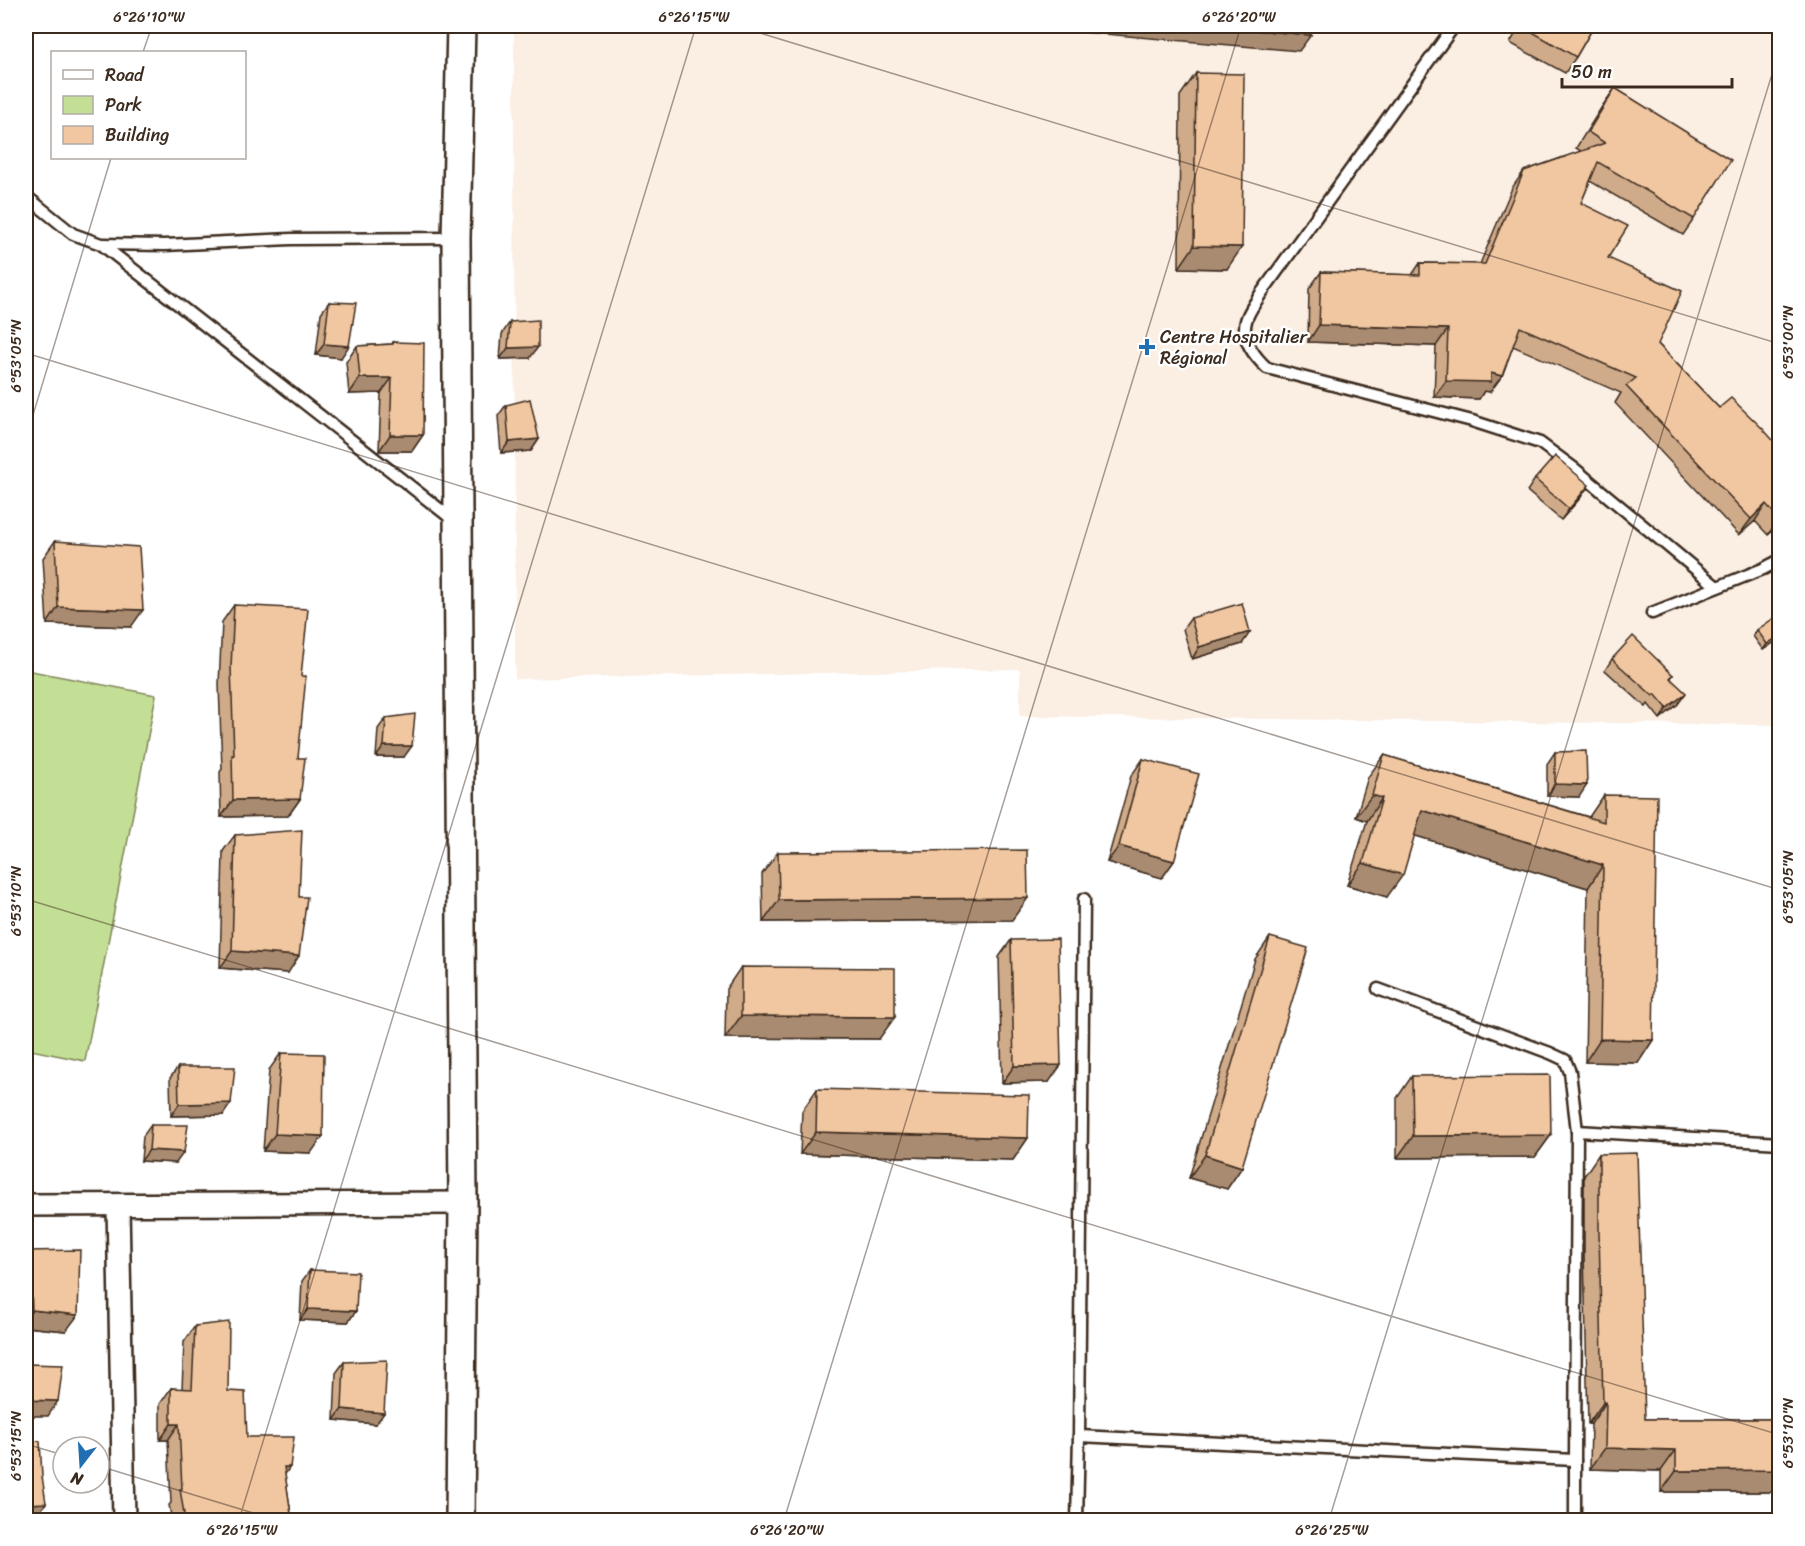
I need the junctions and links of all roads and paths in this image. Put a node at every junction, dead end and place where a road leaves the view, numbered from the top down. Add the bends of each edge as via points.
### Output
1 (461, 26) edge
2 (1454, 26) edge
3 (26, 196) edge
4 (456, 238) junction
5 (101, 244) junction
6 (458, 524) junction
7 (1779, 560) edge
8 (1717, 587) junction
9 (1652, 613) dead end
10 (1084, 899) dead end
11 (1378, 989) dead end
12 (1577, 1131) junction
13 (1779, 1143) edge
14 (463, 1203) junction
15 (26, 1205) edge
16 (118, 1205) junction
17 (1079, 1436) junction
18 (1575, 1460) junction
19 (124, 1521) edge
20 (460, 1521) edge
21 (1077, 1521) edge
22 (1575, 1521) edge

1 - 4 street
2 - 8 lane via 1260,295 1246,320 1246,338 1255,357 1267,368 1472,421 1540,443
3 - 5 lane via 73,234
4 - 5 lane
4 - 6 street
5 - 6 lane
6 - 14 street
7 - 8 lane
8 - 9 lane
10 - 17 lane
11 - 12 lane via 1565,1060
12 - 13 lane
12 - 18 lane
14 - 16 street
14 - 20 street
15 - 16 street
16 - 19 street
17 - 18 lane
17 - 21 lane
18 - 22 lane

